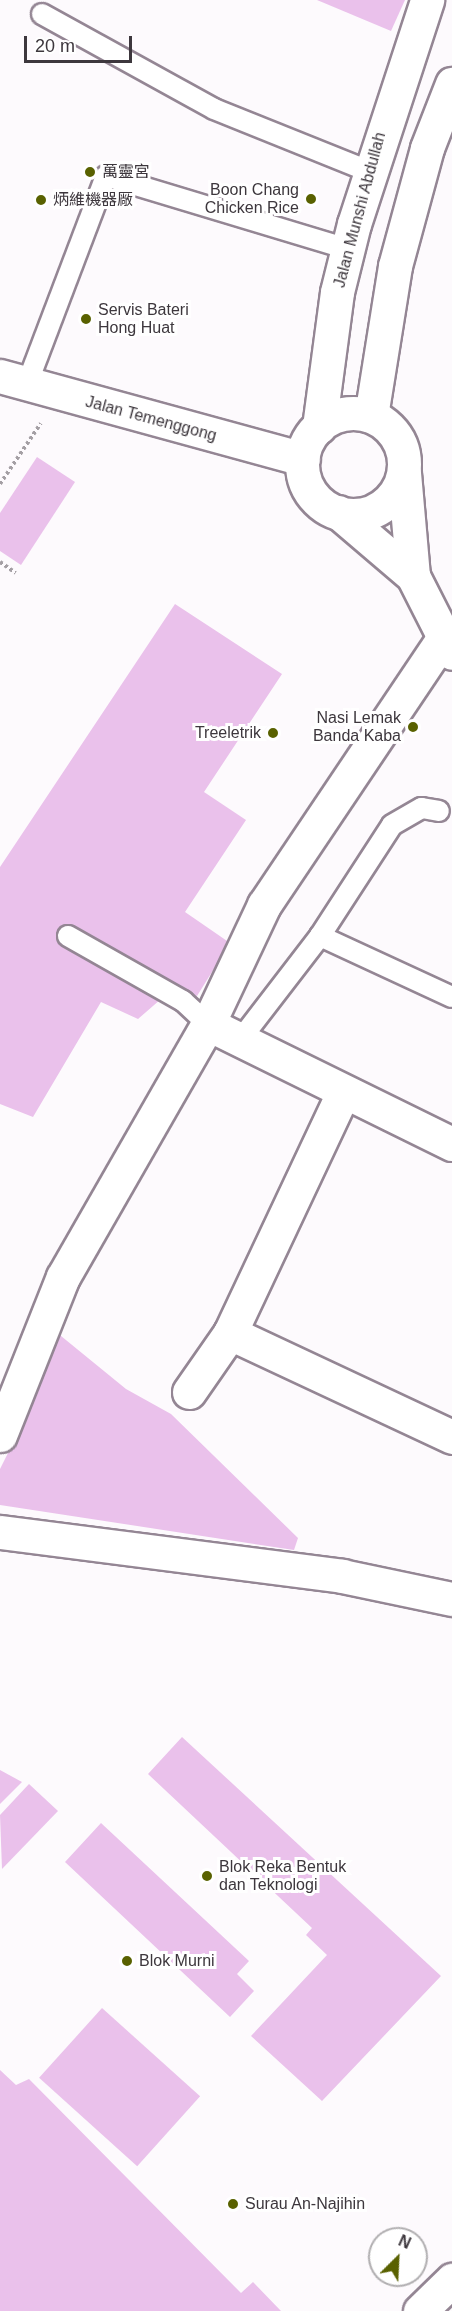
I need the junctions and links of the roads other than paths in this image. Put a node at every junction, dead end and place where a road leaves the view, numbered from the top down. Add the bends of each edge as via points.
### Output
1 (427, 0) edge
2 (42, 14) dead end
3 (452, 84) edge
4 (368, 171) junction
5 (348, 249) junction
6 (14, 380) edge
7 (371, 416) junction
8 (319, 427) junction
9 (303, 459) junction
10 (404, 472) junction
11 (338, 512) junction
12 (413, 576) junction
13 (447, 646) edge
14 (439, 812) dead end
15 (68, 936) dead end
16 (320, 936) junction
17 (452, 997) edge
18 (207, 1024) junction
19 (240, 1040) junction
20 (343, 1093) junction
21 (452, 1144) edge
22 (230, 1333) junction
23 (189, 1392) dead end
24 (0, 1435) edge
25 (452, 1437) edge
26 (0, 1532) edge
27 (452, 1599) edge
28 (452, 2280) edge
29 (420, 2311) edge

1 - 4 street, Jalan Munshi Abdullah
2 - 4 lane via 214,109
3 - 7 street via 427,148 394,266
4 - 5 street, Jalan Munshi Abdullah
5 - 6 lane via 106,176
5 - 8 street, Jalan Munshi Abdullah
6 - 9 street, Jalan Temenggong
7 - 8 street via 343,414
7 - 10 street via 397,438
8 - 9 street
9 - 11 street via 308,486
10 - 11 street via 398,489 373,511
10 - 12 street
11 - 12 street
12 - 13 street
13 - 18 street via 264,905
14 - 16 lane via 422,808 392,825
15 - 18 lane via 183,1001
16 - 17 lane
16 - 19 lane
18 - 19 street
18 - 24 street via 63,1277
19 - 20 street
20 - 21 street
20 - 22 street
22 - 23 street
22 - 25 street
26 - 27 street via 342,1576
28 - 29 street

